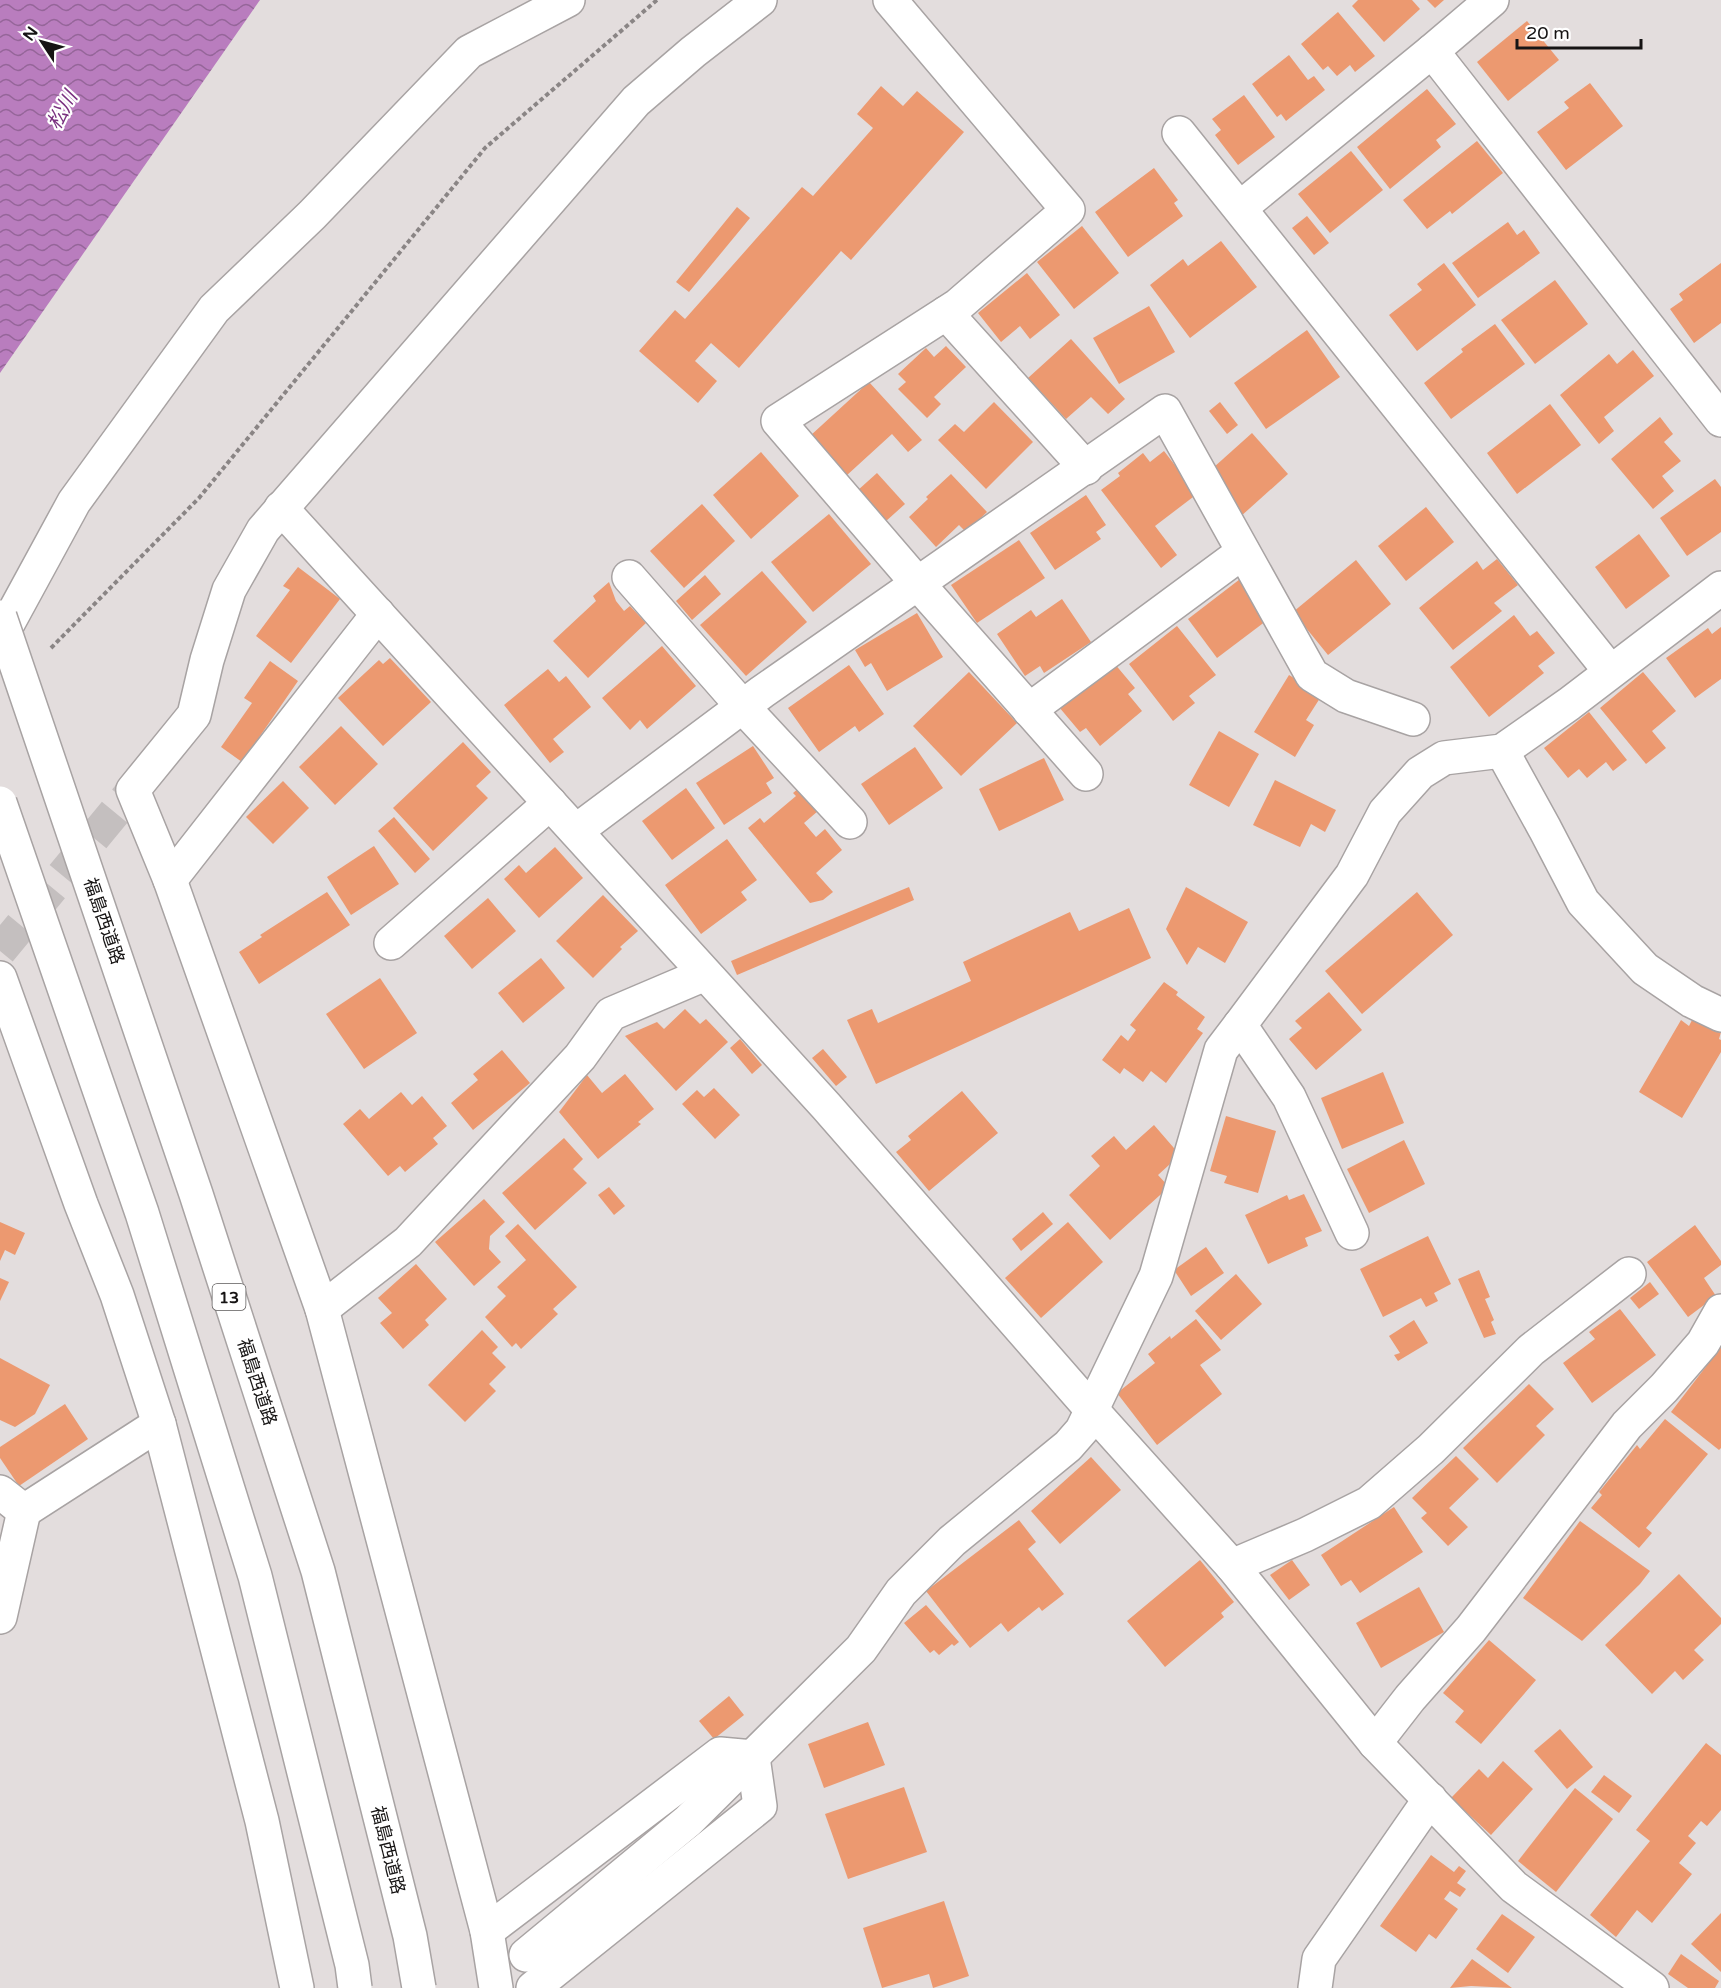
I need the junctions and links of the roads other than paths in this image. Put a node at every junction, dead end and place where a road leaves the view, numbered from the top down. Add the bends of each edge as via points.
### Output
1 (568, 0) edge
2 (760, 0) edge
3 (890, 0) edge
4 (1492, 0) edge
5 (1432, 51) junction
6 (1179, 133) dead end
7 (1240, 208) junction
8 (946, 313) junction
9 (1721, 420) edge
10 (1086, 468) junction
11 (281, 508) junction
12 (1243, 552) junction
13 (629, 577) dead end
14 (919, 585) junction
15 (1721, 588) edge
16 (378, 614) junction
17 (0, 617) edge
18 (0, 638) edge
19 (1610, 671) junction
20 (743, 706) junction
21 (1029, 710) junction
22 (1413, 719) dead end
23 (1502, 751) junction
24 (1086, 774) dead end
25 (550, 803) junction
26 (0, 804) edge
27 (850, 822) dead end
28 (576, 831) junction
29 (170, 879) junction
30 (391, 943) dead end
31 (705, 974) junction
32 (0, 978) edge
33 (1721, 1015) edge
34 (1240, 1025) junction
35 (1352, 1233) dead end
36 (1629, 1274) dead end
37 (322, 1309) junction
38 (1721, 1311) edge
39 (1091, 1409) junction
40 (159, 1424) junction
41 (12, 1501) edge
42 (1232, 1566) junction
43 (0, 1617) edge
44 (1375, 1743) junction
45 (753, 1758) junction
46 (1430, 1799) junction
47 (487, 1931) junction
48 (526, 1955) dead end
49 (297, 1988) edge
50 (355, 1988) edge
51 (418, 1988) edge
52 (496, 1988) edge
53 (533, 1988) edge
54 (1315, 1988) edge
55 (1652, 1988) edge

1 - 18 main road via 469,52 312,215 214,309 74,502
2 - 11 main road via 636,101
3 - 8 main road via 1068,210
4 - 5 main road
5 - 7 main road
5 - 9 main road
6 - 7 main road
7 - 19 main road
8 - 10 main road
8 - 14 main road via 778,421
10 - 12 main road via 1164,411
10 - 14 main road
11 - 16 main road
11 - 29 main road via 262,530 229,590 194,715 133,790
12 - 21 main road
12 - 22 main road via 1312,675 1346,696
13 - 20 main road
14 - 20 main road
14 - 21 main road
15 - 19 main road
16 - 25 main road
16 - 29 main road
17 - 51 main road, 福島西道路 / 13, bridge via 318,1571 410,1936
19 - 23 main road
20 - 27 main road
20 - 28 main road
21 - 24 main road
23 - 33 main road via 1583,902 1645,969 1692,1001
23 - 34 main road via 1444,758 1420,773 1384,812 1352,875
25 - 28 main road
25 - 30 main road
26 - 50 main road, bridge via 142,1213 255,1576
28 - 31 main road
29 - 37 main road
31 - 37 main road via 611,1014 580,1057 408,1242
31 - 39 main road
32 - 40 main road via 117,1295
34 - 35 main road via 1289,1097
34 - 39 main road via 1221,1050 1156,1276
36 - 42 main road via 1531,1350 1431,1449 1369,1503
37 - 47 main road
38 - 44 main road via 1703,1343 1627,1425 1471,1629
39 - 42 main road
39 - 45 main road via 1082,1430 1068,1446 952,1541 901,1592 861,1649
40 - 41 main road
40 - 49 main road via 262,1821
41 - 43 main road
42 - 44 main road
44 - 46 main road
45 - 47 main road via 720,1754
45 - 48 main road via 688,1821
45 - 53 main road via 760,1806
46 - 54 main road via 1319,1959
46 - 55 main road via 1514,1887
47 - 52 main road

